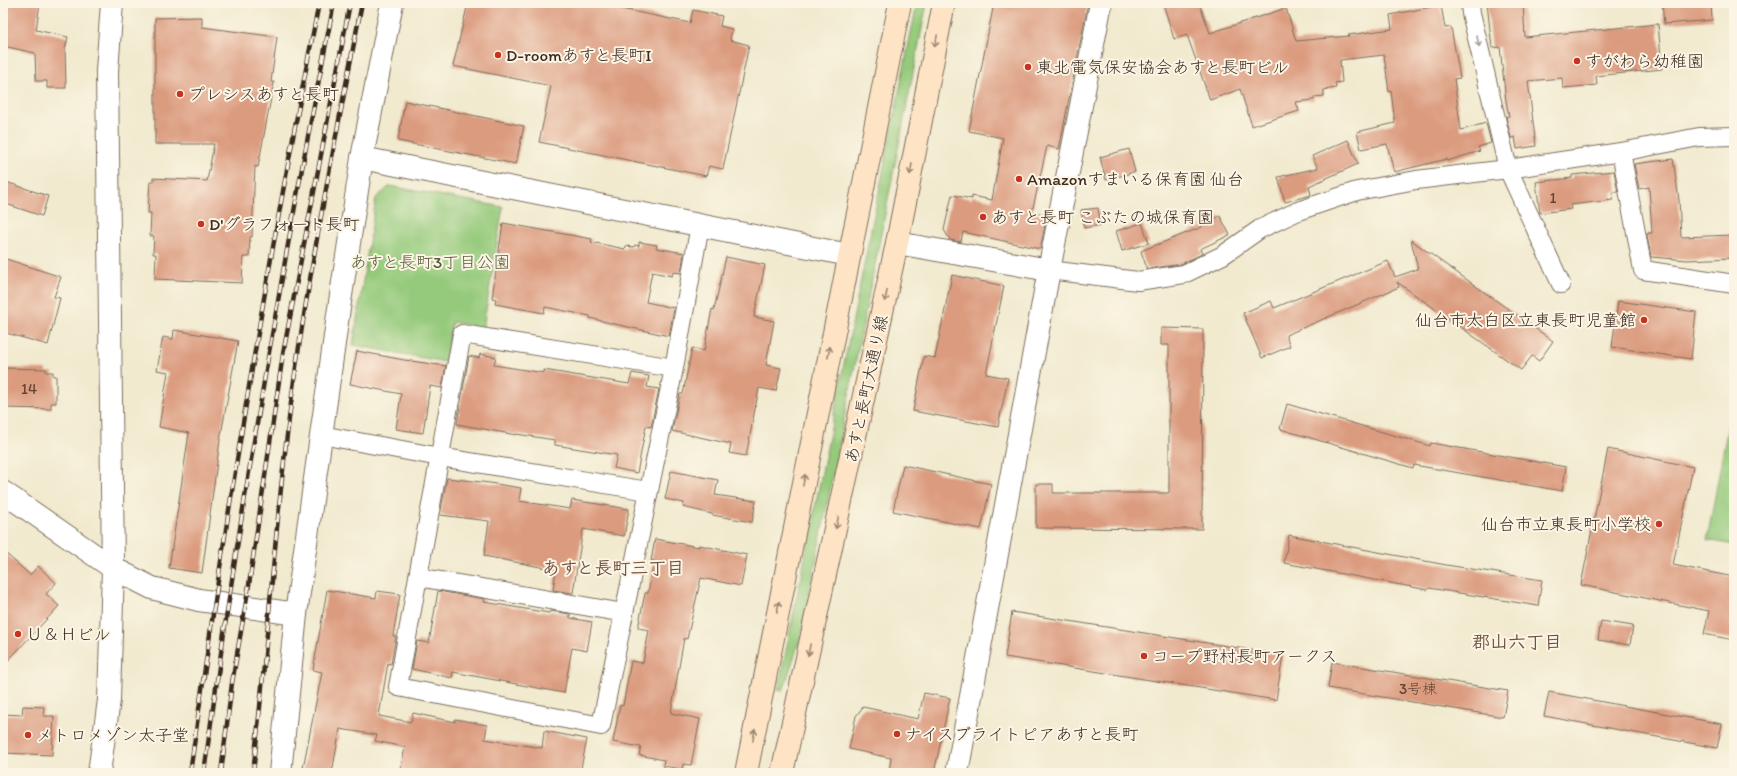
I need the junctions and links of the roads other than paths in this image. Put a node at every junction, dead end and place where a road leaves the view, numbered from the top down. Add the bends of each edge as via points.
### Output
1 (112, 3) edge
2 (392, 3) edge
3 (900, 3) edge
4 (944, 3) edge
5 (1101, 3) edge
6 (1470, 3) edge
7 (1734, 136) edge
8 (1621, 152) junction
9 (362, 158) junction
10 (1508, 169) junction
11 (700, 225) junction
12 (897, 243) junction
13 (849, 255) junction
14 (1049, 270) junction
15 (1561, 284) dead end
16 (1734, 284) edge
17 (674, 368) junction
18 (321, 435) junction
19 (440, 457) junction
20 (648, 490) junction
21 (3, 492) edge
22 (113, 568) junction
23 (418, 578) junction
24 (624, 613) junction
25 (296, 614) junction
26 (100, 773) edge
27 (280, 773) edge
28 (746, 773) edge
29 (782, 773) edge
30 (957, 773) edge

1 - 22 street via 107,71
2 - 9 street
3 - 13 main road
4 -> 12 main road, あすと長町大通り線
5 - 14 street
6 -> 10 street
7 - 8 street via 1699,137
8 - 10 street
8 - 16 street via 1643,270
9 - 11 street
9 - 18 street
10 - 14 street via 1416,180 1357,191 1292,214 1260,229 1223,255 1184,274 1138,281
10 - 15 street
11 - 13 street
11 - 17 street
12 - 14 street
12 -> 29 main road, あすと長町大通り線
28 -> 13 main road
14 - 30 street
17 - 19 street via 462,334
17 - 20 street
18 - 19 street
18 - 25 street
19 - 20 street
19 - 23 street
20 - 24 street
21 - 22 street
22 - 25 street via 152,588 199,600
22 - 26 street via 109,700
23 - 24 street
23 - 24 street via 398,687 601,726
25 - 27 street

